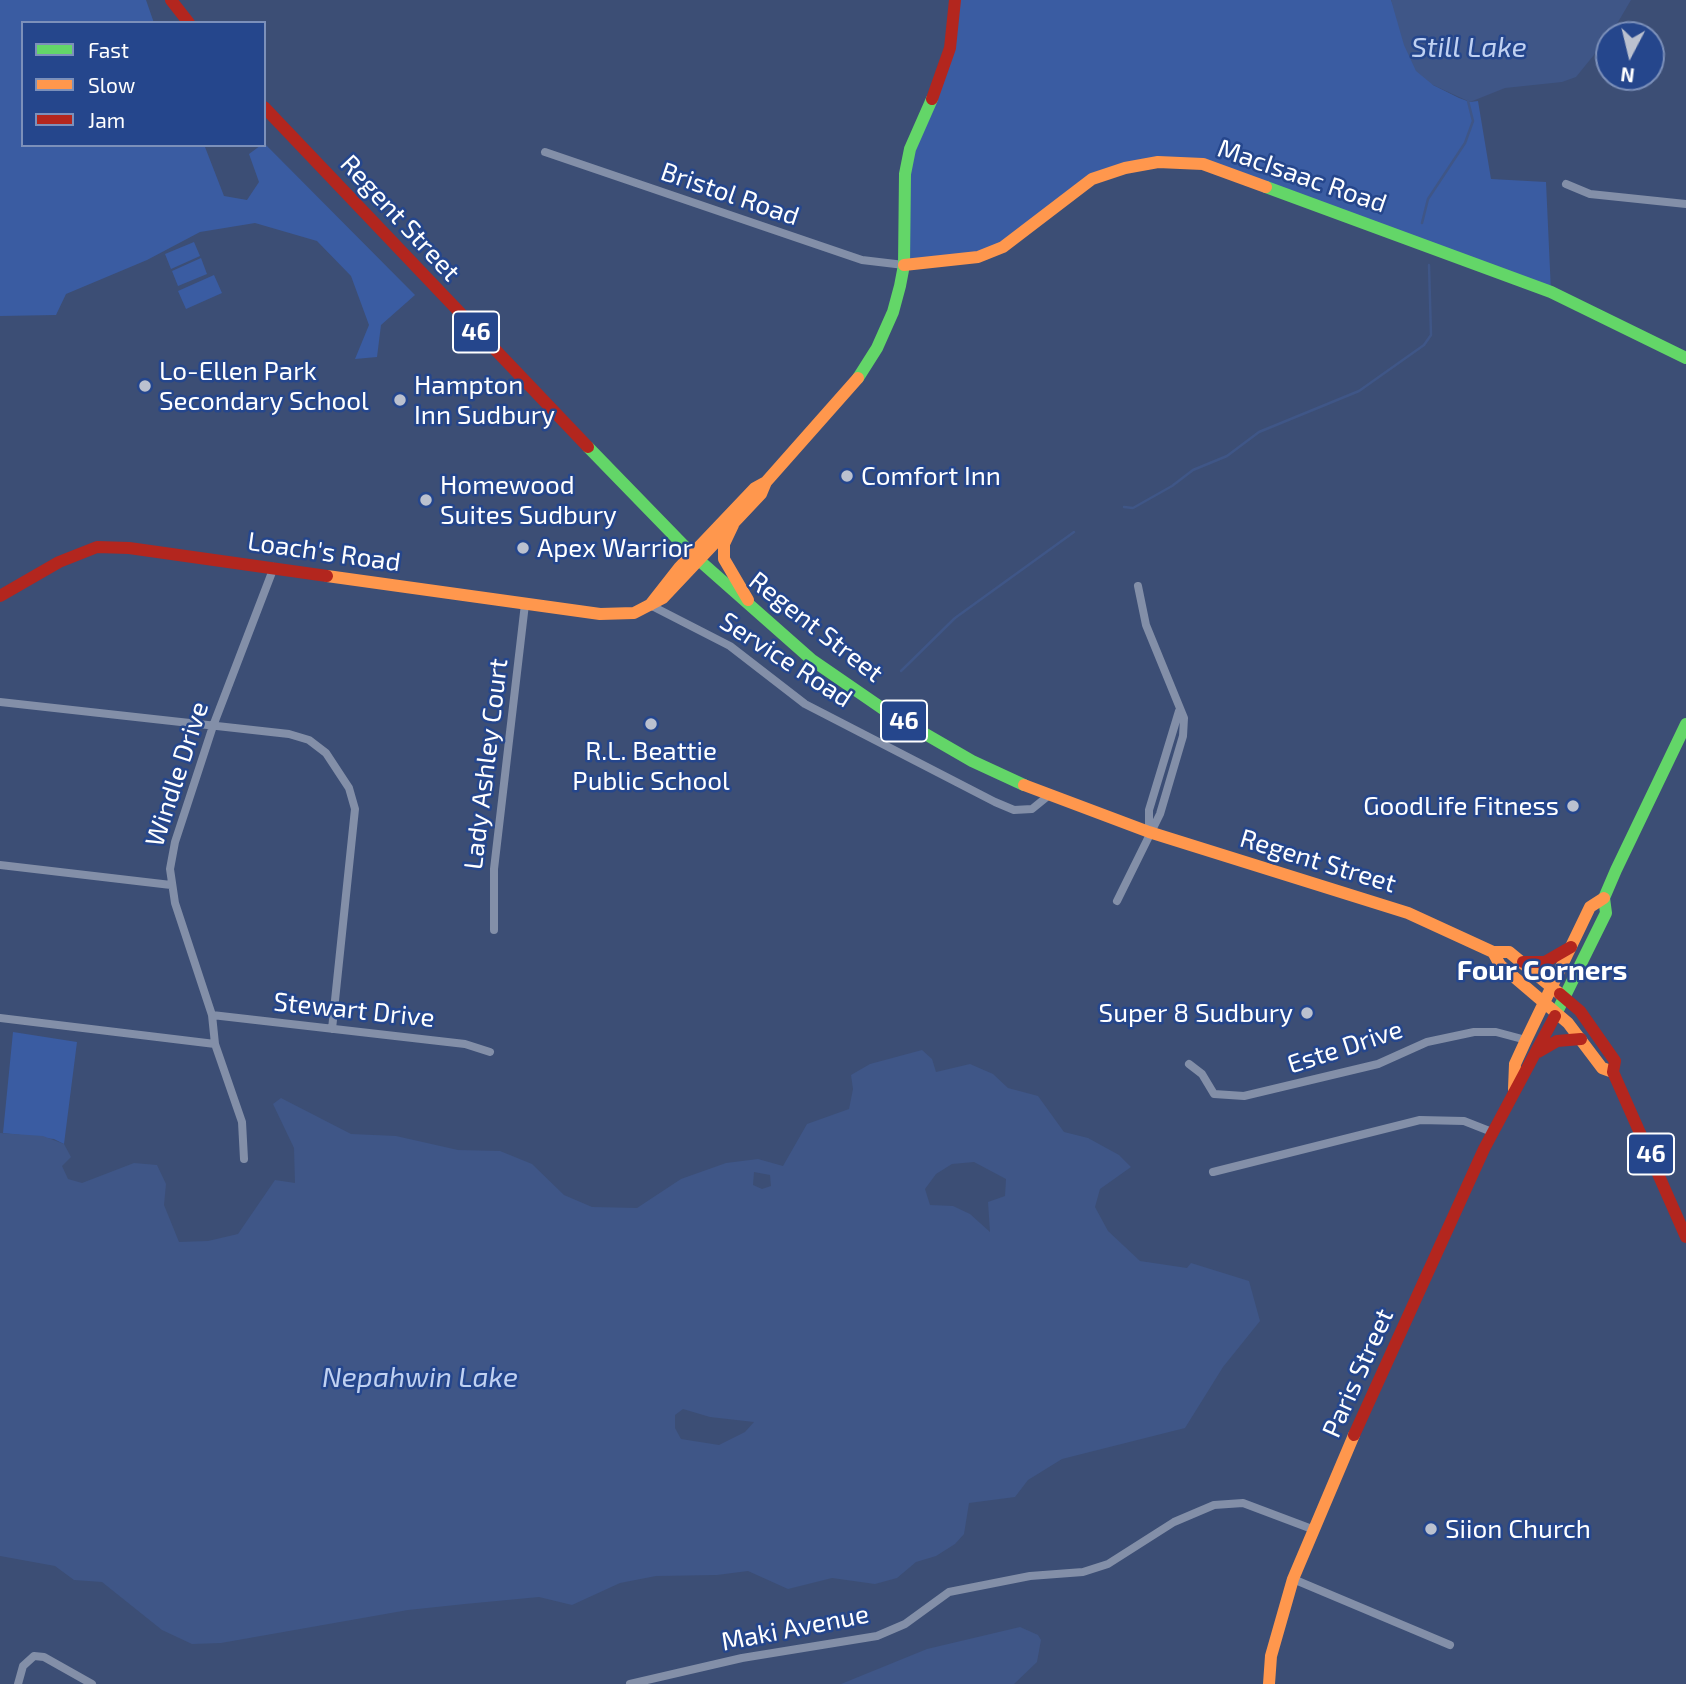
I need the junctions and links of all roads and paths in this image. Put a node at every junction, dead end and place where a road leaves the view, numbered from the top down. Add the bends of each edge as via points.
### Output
1 (172, 0) edge
2 (955, 0) edge
3 (188, 21) edge
4 (266, 109) edge
5 (545, 152) dead end
6 (1566, 184) dead end
7 (1686, 204) edge
8 (904, 265) junction
9 (1686, 358) edge
10 (766, 482) junction
11 (733, 525) junction
12 (695, 558) junction
13 (274, 568) junction
14 (1138, 586) dead end
15 (0, 596) edge
16 (525, 604) junction
17 (650, 605) junction
18 (752, 607) junction
19 (0, 702) edge
20 (1686, 724) edge
21 (213, 726) junction
22 (1048, 796) junction
23 (1149, 832) junction
24 (0, 865) edge
25 (170, 886) junction
26 (1604, 898) junction
27 (1117, 901) dead end
28 (494, 930) dead end
29 (1571, 947) junction
30 (1493, 952) junction
31 (1521, 961) junction
32 (1552, 986) junction
33 (1565, 997) junction
34 (1545, 1000) junction
35 (1557, 1013) junction
36 (212, 1016) junction
37 (0, 1018) edge
38 (332, 1029) junction
39 (1581, 1039) junction
40 (1526, 1040) junction
41 (215, 1044) junction
42 (490, 1052) dead end
43 (1538, 1052) junction
44 (1189, 1064) dead end
45 (1613, 1072) junction
46 (1514, 1089) junction
47 (1492, 1132) junction
48 (244, 1159) dead end
49 (1213, 1172) dead end
50 (1686, 1237) edge
51 (1312, 1529) junction
52 (1293, 1579) junction
53 (1451, 1645) dead end
54 (18, 1684) edge
55 (92, 1684) edge
56 (630, 1684) edge
57 (1269, 1684) edge

1 - 3 main road
2 - 8 main road via 944,71 909,149
4 - 12 main road, Regent Street / 46
5 - 8 street, Bristol Road via 862,260
6 - 7 street via 1590,194
8 - 9 main road, MacIsaac Road via 954,261 1003,247 1092,179 1158,162 1203,164 1551,292
8 - 10 main road via 893,312 877,348 859,376
10 - 11 main road
10 - 12 main road via 755,488
11 - 12 main road
11 - 18 main road via 724,544 724,559
12 - 17 main road via 658,591
12 - 18 main road, Regent Street / 46
13 - 15 main road, Loach's Road via 160,550 97,547 59,562
13 - 16 main road, Loach's Road
13 - 21 street, Windle Drive
14 - 23 street via 1146,625 1179,711 1149,808
16 - 17 main road, Loach's Road via 612,616
16 - 28 street, Lady Ashley Court via 494,869
17 - 22 street, Service Road via 730,646 805,704 995,802 1014,810 1032,809
18 - 22 main road, Regent Street / 46 via 812,660 889,713 972,761
19 - 21 street
20 - 26 main road
21 - 25 street, Windle Drive via 175,842
21 - 38 street via 309,740 326,753 349,788 355,808
22 - 23 main road, Regent Street / 46
23 - 27 street
23 - 30 main road, Regent Street / 46 via 1408,913
24 - 25 street
25 - 36 street, Windle Drive
26 - 29 main road, Paris Street via 1590,907
26 - 33 main road, Paris Street via 1606,913
29 - 31 main road via 1545,962
29 - 32 main road, Paris Street
30 - 31 main road, Regent Street / 46 via 1509,952
30 - 34 main road, Regent Street / 46 via 1500,965
31 - 32 main road, Regent Street / 46
32 - 33 main road, Regent Street / 46
32 - 34 main road, Paris Street
33 - 35 main road, Paris Street
33 - 45 main road, Regent Street / 46 via 1598,1033 1615,1060
34 - 35 main road, Regent Street / 46
34 - 40 main road, Paris Street
35 - 39 main road, Regent Street / 46
35 - 43 main road, Paris Street
36 - 38 street, Stewart Drive
36 - 41 street, Windle Drive
37 - 41 street
38 - 42 street, Stewart Drive via 465,1044
39 - 43 main road via 1557,1041
39 - 45 main road, Regent Street / 46 via 1602,1068
40 - 44 street, Este Drive via 1474,1032 1427,1042 1378,1064 1244,1096 1214,1094 1202,1074
40 - 46 main road, Paris Street via 1515,1064
41 - 48 street, Windle Drive via 242,1122
43 - 46 main road, Paris Street
45 - 50 main road, Regent Street / 46
46 - 47 main road, Paris Street
47 - 49 street via 1464,1121 1420,1120
47 - 51 main road, Paris Street
51 - 52 main road, Paris Street
51 - 56 street, Maki Avenue via 1243,1503 1214,1505 1174,1522 1108,1564 1083,1572 1030,1576 949,1592 905,1624 877,1636 742,1658
52 - 53 street
52 - 57 main road, Paris Street via 1270,1656
54 - 55 street via 23,1666 34,1656

